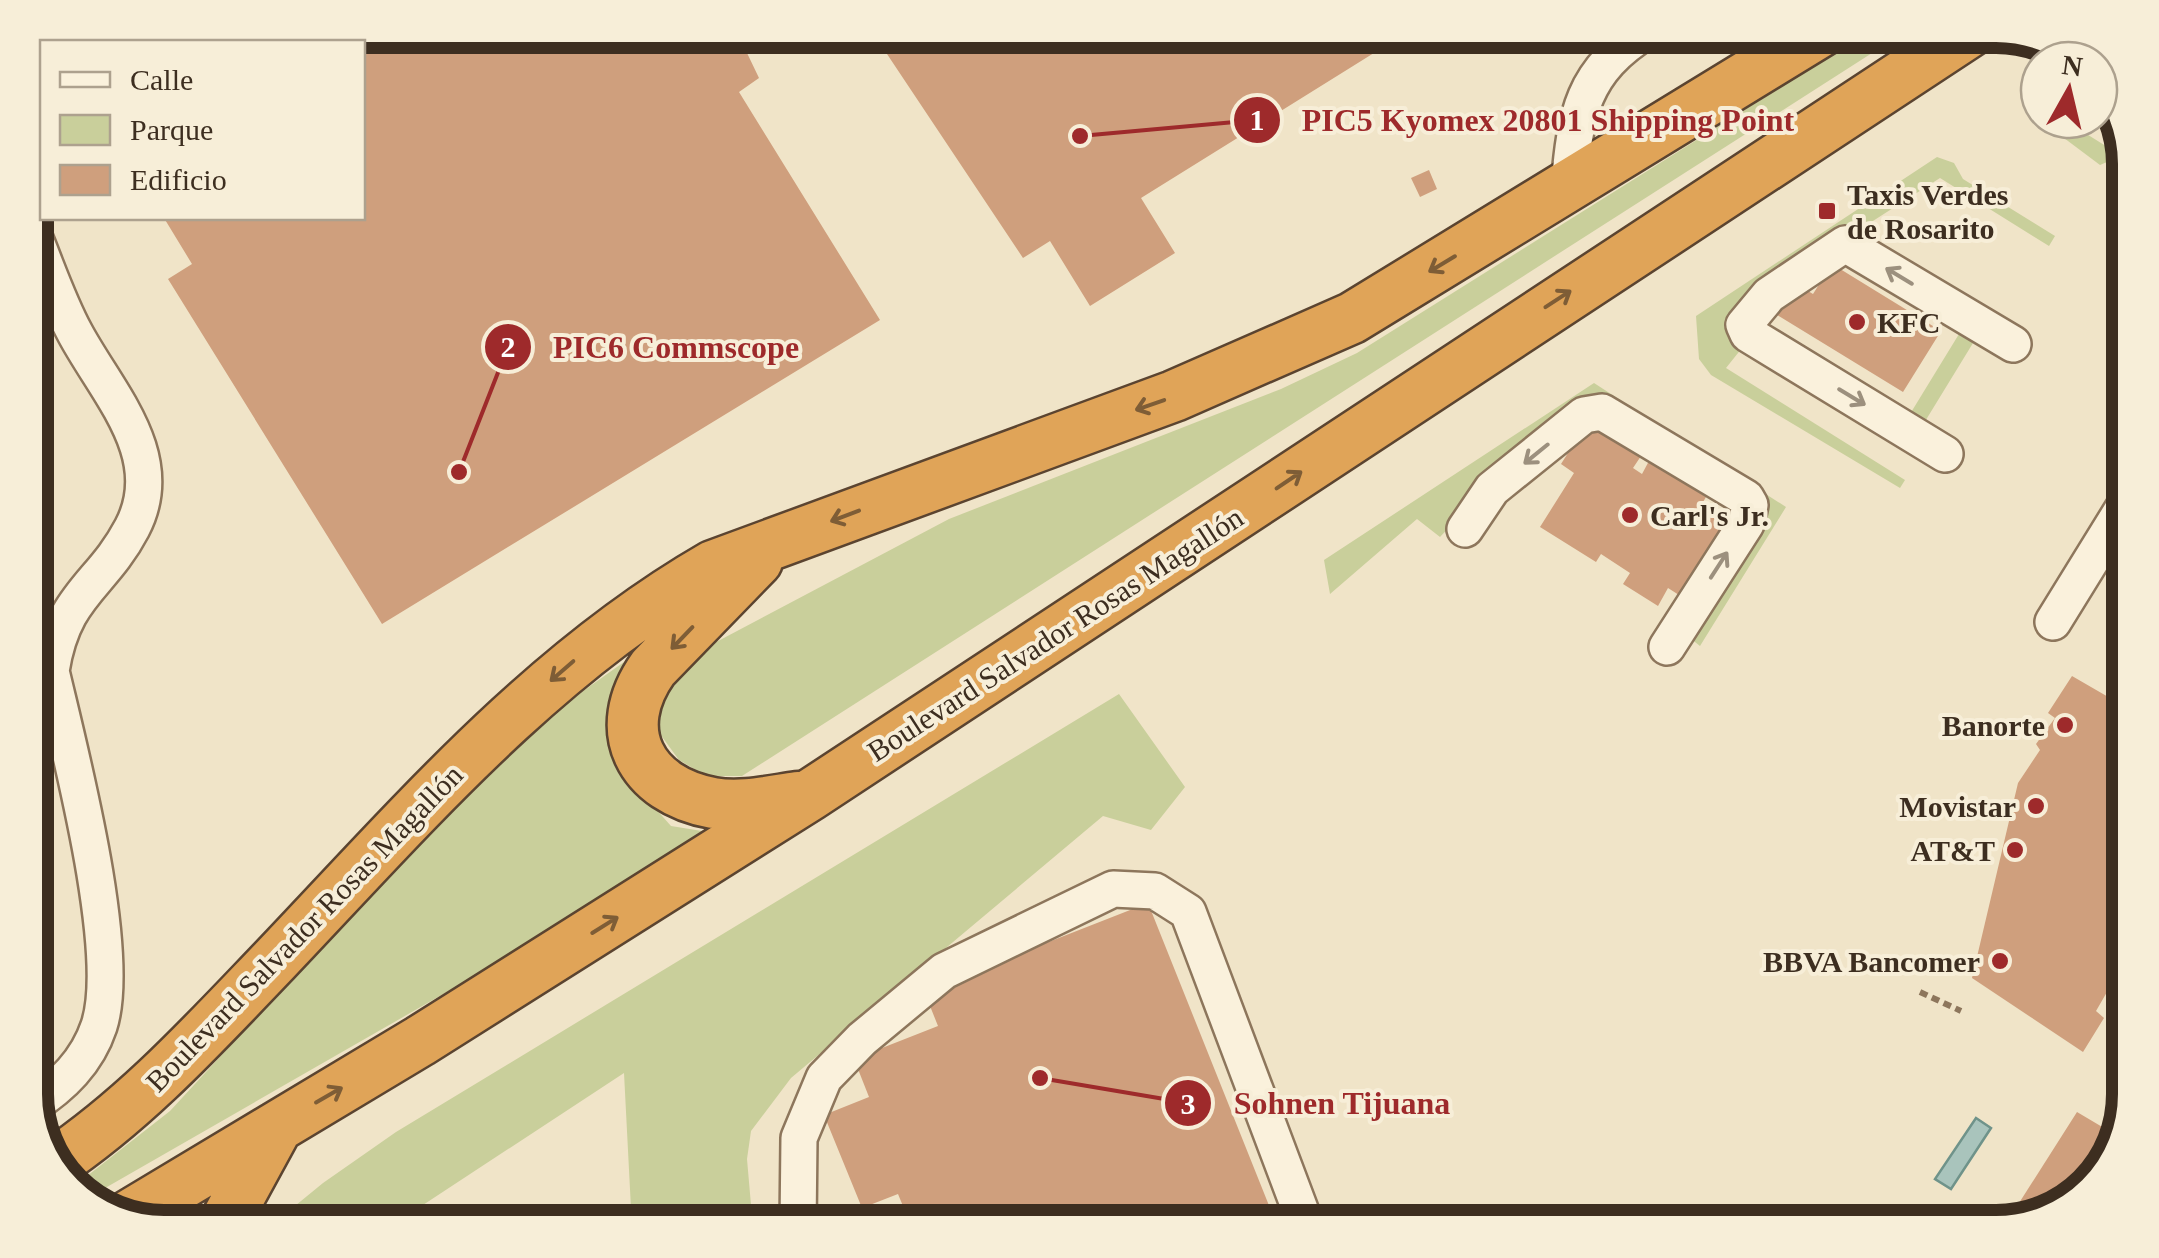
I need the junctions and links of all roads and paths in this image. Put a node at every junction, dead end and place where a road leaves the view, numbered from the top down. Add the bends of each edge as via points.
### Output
1 (1624, 48) edge
2 (1794, 48) edge
3 (1945, 48) edge
4 (1569, 186) junction
5 (48, 270) edge
6 (2013, 344) dead end
7 (1944, 454) dead end
8 (2111, 528) edge
9 (1464, 529) dead end
10 (774, 543) junction
11 (2053, 622) dead end
12 (1666, 648) dead end
13 (810, 796) junction
14 (1920, 992) dead end
15 (1962, 1011) dead end
16 (48, 1093) edge
17 (278, 1125) junction
18 (65, 1155) edge
19 (141, 1208) edge
20 (232, 1210) edge
21 (798, 1210) edge
22 (1300, 1210) edge

1 - 4 street via 1585,94 1574,126
2 - 4 highway, Boulevard Salvador Rosas Magallón
13 -> 3 highway, Boulevard Salvador Rosas Magallón
4 -> 10 highway, Boulevard Salvador Rosas Magallón via 1352,318 1261,362
5 - 16 street via 74,332 135,436 146,470 143,505 130,532 78,596 56,638 51,672 102,930 106,995 88,1052
6 -> 7 street via 1845,244 1769,294 1744,325 1748,334
8 - 11 street
12 -> 9 street via 1746,524 1750,505 1602,412 1584,416 1492,490
10 -> 13 highway via 652,668 639,687 630,730 646,767 686,795 747,804
10 -> 18 highway, Boulevard Salvador Rosas Magallón via 713,566 665,594 563,669 200,1039
17 -> 13 highway, Boulevard Salvador Rosas Magallón
14 - 15 path
17 - 19 highway, Boulevard Salvador Rosas Magallón
17 - 20 highway
21 - 22 street via 799,1138 824,1078 862,1039 944,971 1113,889 1155,890 1188,912

